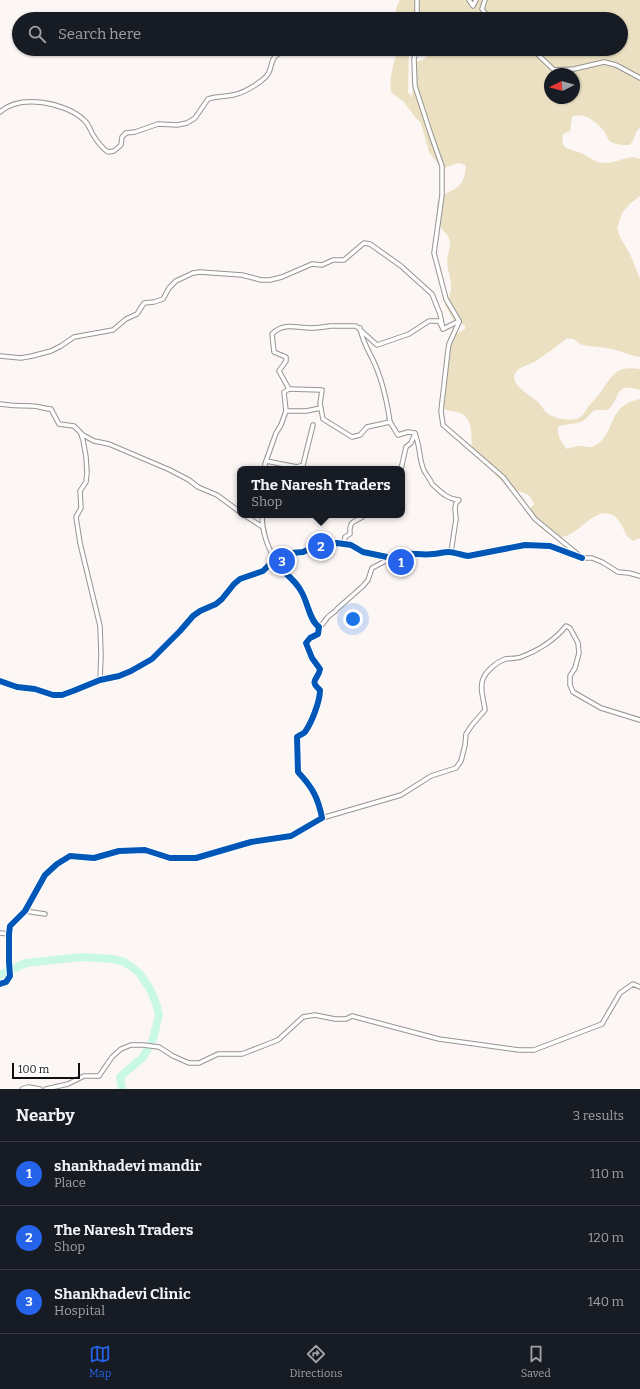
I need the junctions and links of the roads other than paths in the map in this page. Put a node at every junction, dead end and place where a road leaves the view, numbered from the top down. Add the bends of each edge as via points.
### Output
1 (417, 0) edge
2 (469, 0) edge
3 (476, 0) edge
4 (484, 0) edge
5 (417, 12) edge
6 (484, 12) edge
7 (274, 56) edge
8 (415, 56) edge
9 (539, 56) edge
10 (640, 78) edge
11 (0, 112) edge
12 (459, 321) junction
13 (360, 328) junction
14 (443, 329) junction
15 (0, 356) edge
16 (289, 389) junction
17 (0, 404) edge
18 (321, 408) junction
19 (286, 411) junction
20 (390, 422) junction
21 (313, 425) dead end
22 (80, 433) junction
23 (416, 437) junction
24 (266, 461) junction
25 (265, 466) edge
26 (292, 466) edge
27 (300, 466) edge
28 (402, 466) edge
29 (237, 510) edge
30 (249, 518) edge
31 (262, 518) edge
32 (358, 518) edge
33 (261, 526) junction
34 (344, 544) junction
35 (451, 552) junction
36 (391, 558) junction
37 (582, 558) junction
38 (274, 561) junction
39 (640, 576) edge
40 (319, 627) junction
41 (100, 680) junction
42 (0, 681) edge
43 (640, 720) edge
44 (322, 818) junction
45 (25, 911) junction
46 (45, 914) dead end
47 (0, 933) edge
48 (9, 934) junction
49 (0, 984) edge
50 (640, 987) edge
51 (22, 1089) edge
52 (40, 1089) edge
53 (46, 1089) edge

1 - 5 street
2 - 3 street via 473,6
4 - 6 street via 482,9
7 - 11 street via 262,81 243,92 208,99 195,118 187,123 158,124 126,133 122,137 121,145 112,152 108,152 100,145 86,121 57,104 17,104
8 - 12 street via 416,86 442,166 442,195 434,253 446,299
9 - 10 street via 554,70 574,69 604,62 616,64
12 - 14 street
12 - 37 street via 449,344 441,411 444,425 503,478 535,519
13 - 14 street via 377,345 409,334 429,321 439,321
13 - 16 street via 290,326 272,334 274,352 286,357 279,371
13 - 20 street via 382,385
14 - 15 street via 432,294 401,266 370,244 364,243 344,260 333,260 322,265 312,264 270,280 242,275 193,273 176,281 163,300 144,303 137,314 113,330 74,337 51,351 32,356
16 - 18 street via 322,390
16 - 19 street via 284,392
17 - 22 street via 51,409 60,424 74,426
18 - 19 street
18 - 20 street via 323,419 352,437 360,435 367,428
19 - 24 street
20 - 23 street via 398,435 408,432 415,433
21 - 27 street via 303,465
22 - 29 street via 94,442 109,444 170,470 216,495
22 - 41 street via 87,473 86,482 80,491 82,505 76,520 100,626
23 - 28 street via 414,436 406,447
23 - 35 street via 426,477 445,496 460,500 455,508
24 - 25 street
24 - 26 street
30 - 33 street
31 - 33 street
32 - 34 street via 350,524 350,534 345,537
33 - 38 street
34 - 36 street via 363,552
34 - 38 street via 320,544 303,552 280,554
35 - 36 street via 400,554
35 - 37 street via 468,556 531,545 550,546
36 - 40 street via 372,568 363,586
37 - 39 street via 592,558 618,572
38 - 40 street via 301,590 312,620
38 - 41 street via 264,571 240,579 216,604 193,616 144,665 119,676
40 - 44 street via 318,634 306,643 320,669 314,683 320,690 320,697 309,725 304,733 297,737 298,772 310,785 318,800
41 - 42 street via 73,692 57,695
43 - 44 street via 601,708 573,692 570,676 579,653 578,643 570,628 566,626 560,634 541,647 520,658 504,660 486,673 482,680 485,710 466,734 461,761 456,768 432,776 401,795
44 - 45 street via 291,836 251,842 196,858 170,858 145,850 119,851 94,858 70,856 45,874
45 - 46 street
45 - 48 street via 10,926
47 - 48 street
48 - 49 street via 11,972 6,982
50 - 53 street via 634,984 620,992 602,1024 534,1050 439,1039 352,1016 336,1019 315,1015 303,1017 278,1040 242,1054 218,1054 199,1063 173,1056 159,1047 131,1045 112,1057 99,1076 84,1076 68,1084
51 - 52 street

